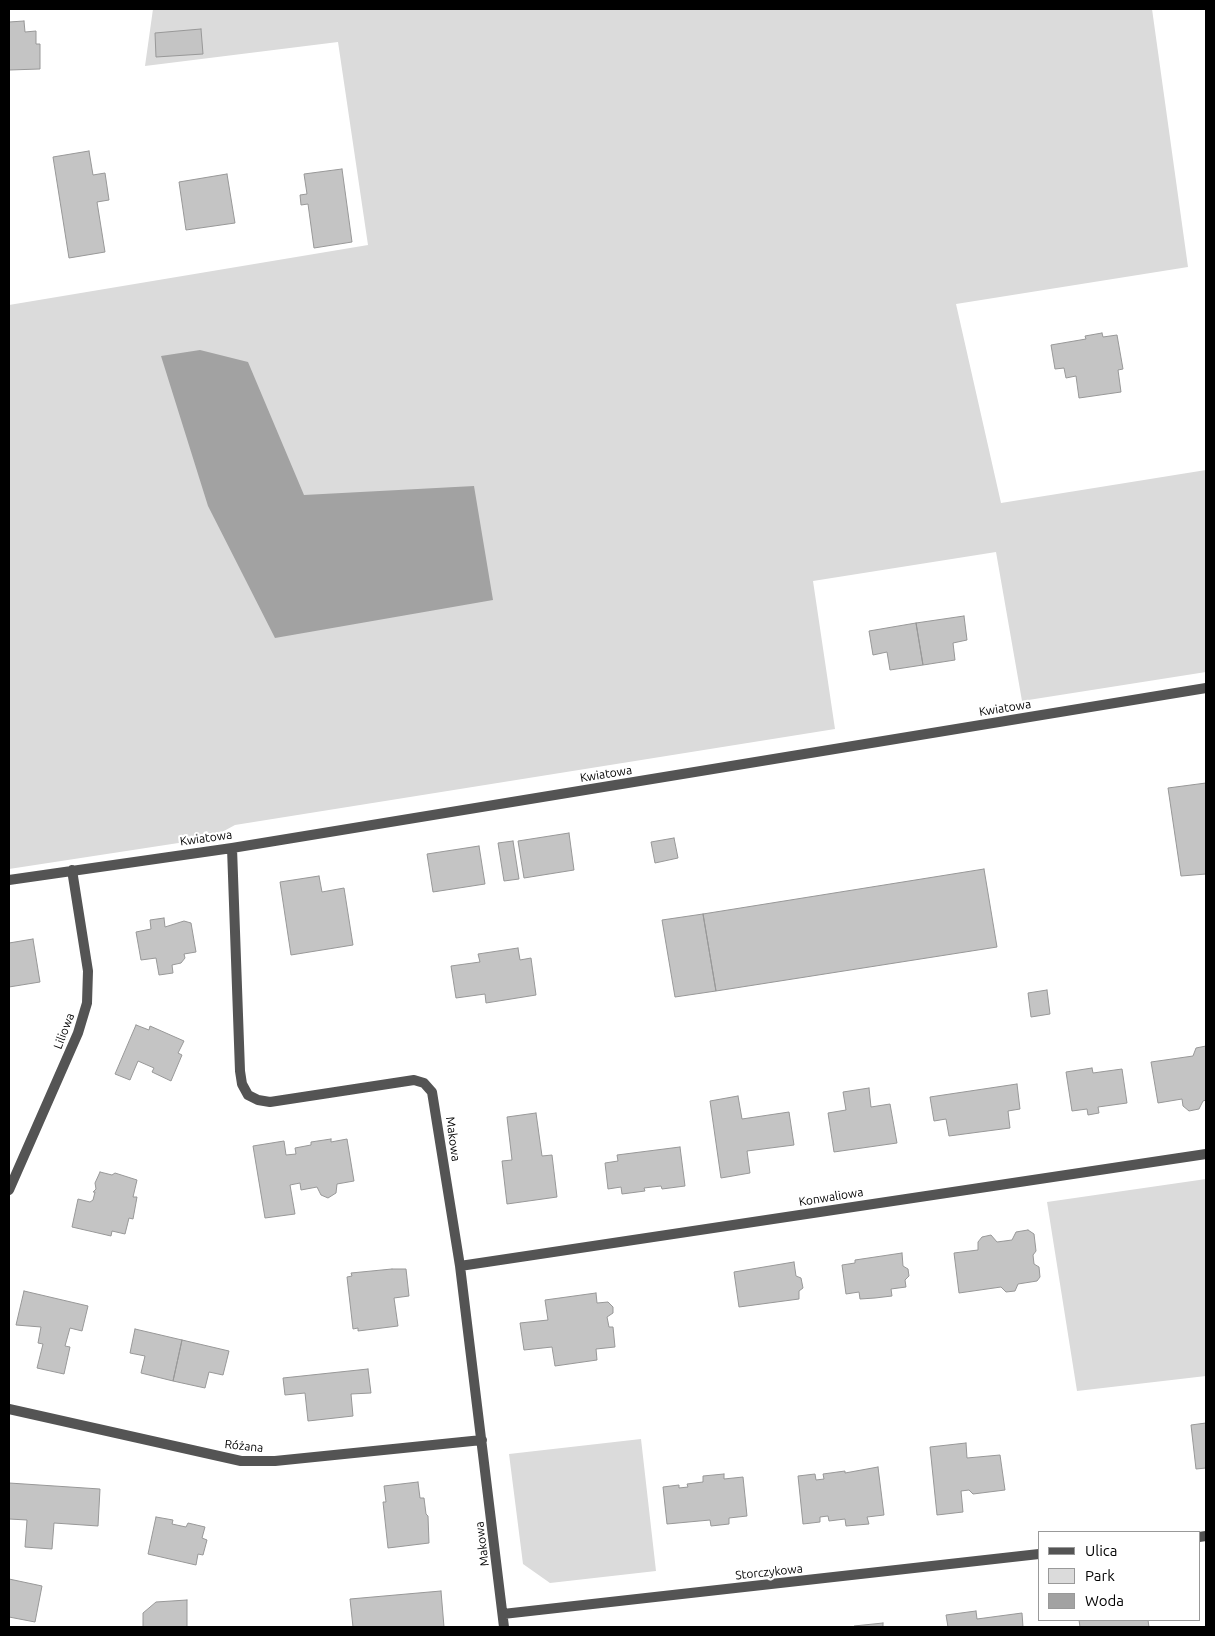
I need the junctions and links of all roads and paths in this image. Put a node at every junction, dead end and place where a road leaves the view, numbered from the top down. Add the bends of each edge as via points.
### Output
1 (1206, 688) edge
2 (232, 848) junction
3 (72, 870) junction
4 (9, 880) edge
5 (1206, 1154) edge
6 (9, 1190) edge
7 (460, 1266) junction
8 (9, 1410) edge
9 (482, 1440) junction
10 (1038, 1554) edge
11 (503, 1614) junction
12 (504, 1627) edge

1 - 2 street, Kwiatowa
2 - 3 street, Kwiatowa
2 - 7 street, Makowa via 242,1084 248,1095 270,1102 414,1080 424,1083 435,1101
3 - 4 street, Kwiatowa
3 - 6 street, Liliowa via 88,971 87,1003 78,1033
5 - 7 street, Konwaliowa
7 - 9 street, Makowa
8 - 9 street, Różana via 241,1461 276,1461
9 - 11 street, Makowa
10 - 11 street, Storczykowa
11 - 12 street, Makowa

